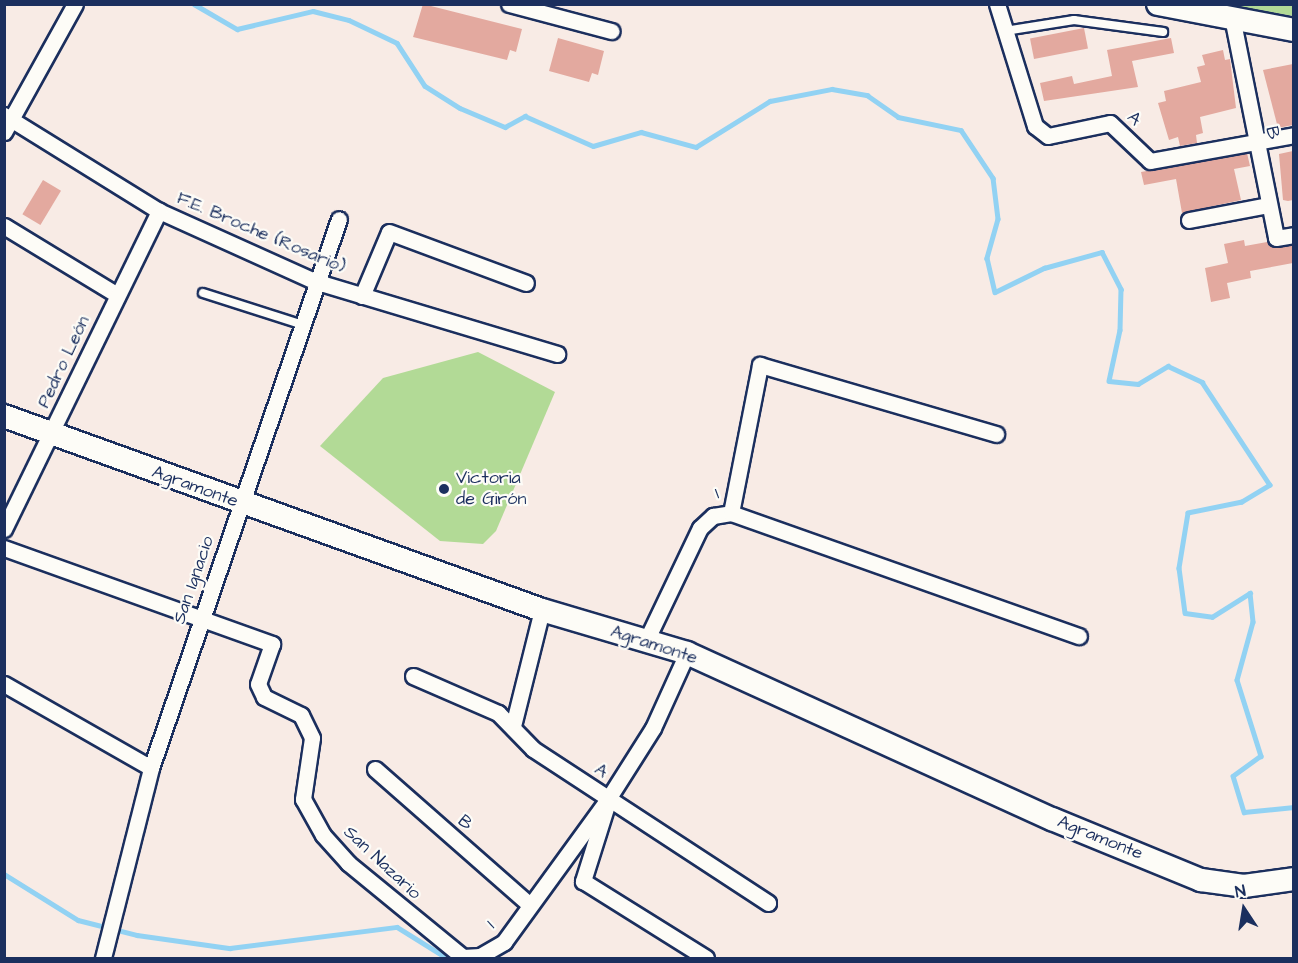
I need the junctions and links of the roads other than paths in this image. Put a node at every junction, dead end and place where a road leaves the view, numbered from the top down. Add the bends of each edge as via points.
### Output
1 (75, 4) edge
2 (509, 4) edge
3 (997, 4) edge
4 (1158, 4) edge
5 (1232, 17) junction
6 (1293, 30) edge
7 (611, 31) dead end
8 (1005, 31) junction
9 (1164, 32) dead end
10 (7, 122) edge
11 (1293, 135) edge
12 (1254, 142) junction
13 (1268, 205) junction
14 (159, 211) junction
15 (339, 219) dead end
16 (1189, 220) dead end
17 (4, 226) edge
18 (1293, 235) edge
19 (314, 281) junction
20 (526, 283) dead end
21 (203, 293) dead end
22 (116, 294) junction
23 (363, 296) junction
24 (300, 324) junction
25 (557, 354) dead end
26 (4, 416) edge
27 (996, 434) dead end
28 (52, 435) junction
29 (242, 505) junction
30 (731, 513) junction
31 (4, 529) edge
32 (4, 548) edge
33 (542, 610) junction
34 (201, 616) junction
35 (1079, 636) dead end
36 (646, 641) junction
37 (687, 653) junction
38 (413, 676) dead end
39 (4, 684) edge
40 (513, 726) junction
41 (151, 768) junction
42 (375, 769) dead end
43 (608, 799) junction
44 (1293, 879) edge
45 (768, 903) dead end
46 (530, 905) junction
47 (480, 956) joint
48 (103, 958) edge
49 (706, 958) edge

1 - 10 street
2 - 7 street
3 - 8 street, A
4 - 5 street
5 - 6 street
5 - 12 street, B
8 - 9 lane via 1074,20
8 - 12 street, A via 1035,126 1047,136 1110,123 1150,161
10 - 14 street, F.E. Broche (Rosario)
11 - 12 street, A
12 - 13 street, B
13 - 16 street
13 - 18 street, B via 1276,238
14 - 19 street, F.E. Broche (Rosario)
14 - 22 street, Pedro León
15 - 19 street, San Ignacio
17 - 22 street
19 - 23 street, F.E. Broche (Rosario)
19 - 24 street, San Ignacio
20 - 23 street via 389,232
21 - 24 lane
22 - 28 street, Pedro León
23 - 25 street, F.E. Broche (Rosario)
24 - 29 street, San Ignacio
26 - 28 street, Agramonte
27 - 30 street, 1 via 760,365
28 - 29 street, Agramonte
28 - 31 street, Pedro León
29 - 33 street, Agramonte
29 - 34 street, San Ignacio
30 - 35 street
30 - 36 street, 1 via 712,516 700,528
32 - 34 street, San Nazario
33 - 36 street, Agramonte
33 - 40 street
34 - 41 street, San Ignacio
34 - 47 street, San Nazario via 272,644 258,684 264,697 301,715 312,738 303,799 323,834 348,863 441,941 463,957
36 - 37 street, Agramonte
37 - 43 street, 1 via 653,728
37 - 44 street, Agramonte via 1052,819 1201,880 1244,886
38 - 40 street, A via 476,701
39 - 41 street
40 - 43 street, A via 533,749
41 - 48 street, San Ignacio
42 - 46 street, B
43 - 45 street, A
43 - 46 street, 1
43 - 49 street, 1 via 583,880
46 - 47 street, 1 via 504,942

